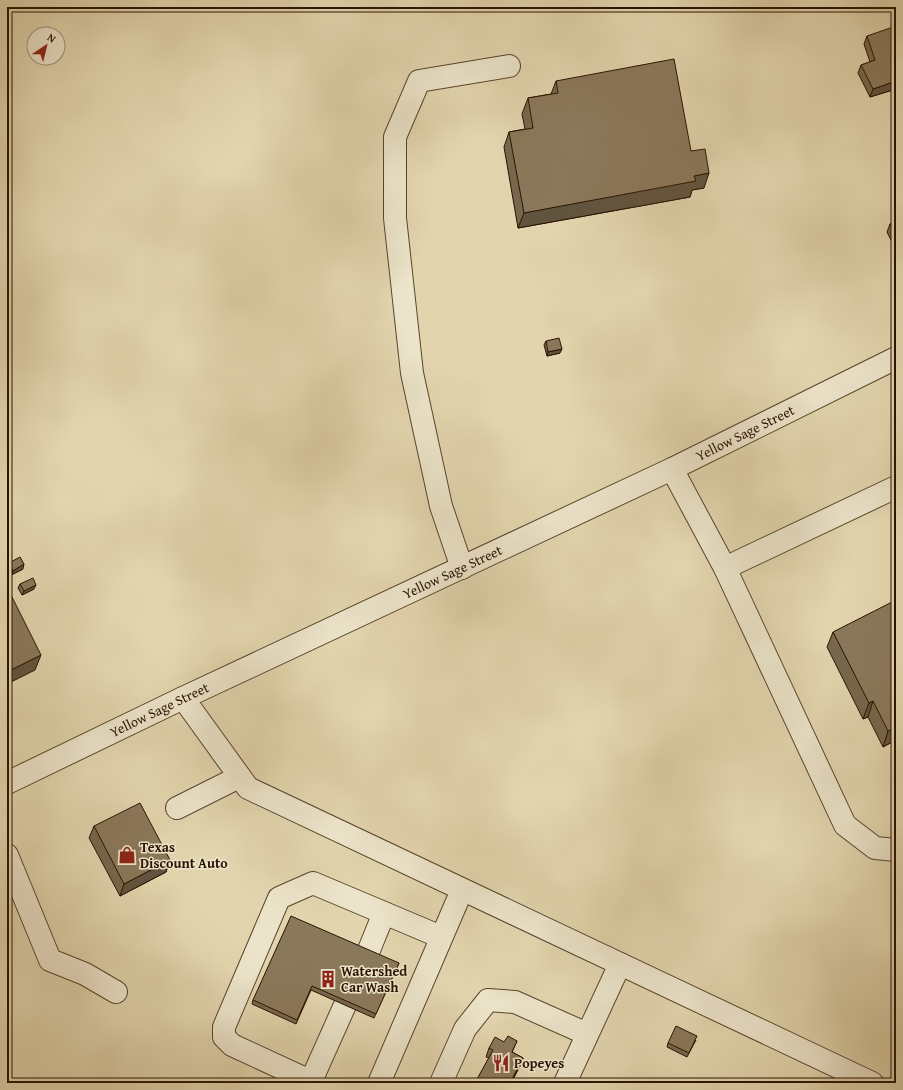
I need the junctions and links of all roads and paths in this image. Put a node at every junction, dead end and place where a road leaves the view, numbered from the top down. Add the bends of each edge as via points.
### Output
1 (509, 66) dead end
2 (896, 358) edge
3 (672, 469) junction
4 (896, 487) edge
5 (462, 568) junction
6 (725, 568) junction
7 (183, 698) junction
8 (239, 777) junction
9 (7, 783) edge
10 (177, 808) dead end
11 (896, 850) edge
12 (7, 855) edge
13 (462, 890) junction
14 (384, 913) junction
15 (441, 937) junction
16 (368, 950) edge
17 (620, 964) junction
18 (116, 992) dead end
19 (345, 1005) edge
20 (587, 1034) junction
21 (833, 1075) edge
22 (313, 1082) edge
23 (379, 1083) edge
24 (441, 1083) edge
25 (565, 1083) edge
26 (872, 1083) edge

1 - 5 street via 419,81 395,137 395,218 412,373 441,506
2 - 3 street, Yellow Sage Street
3 - 5 street, Yellow Sage Street
3 - 6 street
4 - 6 street
5 - 7 street, Yellow Sage Street
6 - 11 street via 845,826 875,848
7 - 8 street
7 - 9 street, Yellow Sage Street
8 - 10 street
8 - 13 street via 248,788
12 - 18 street via 50,960 85,974
13 - 15 street
13 - 17 street
14 - 15 street
14 - 16 street
14 - 22 street via 313,883 279,898 224,1027 224,1037 232,1045
15 - 23 street
17 - 20 street
17 - 21 street
19 - 22 street
20 - 24 street via 515,1002 488,1000 465,1029
20 - 25 street
21 - 26 street

